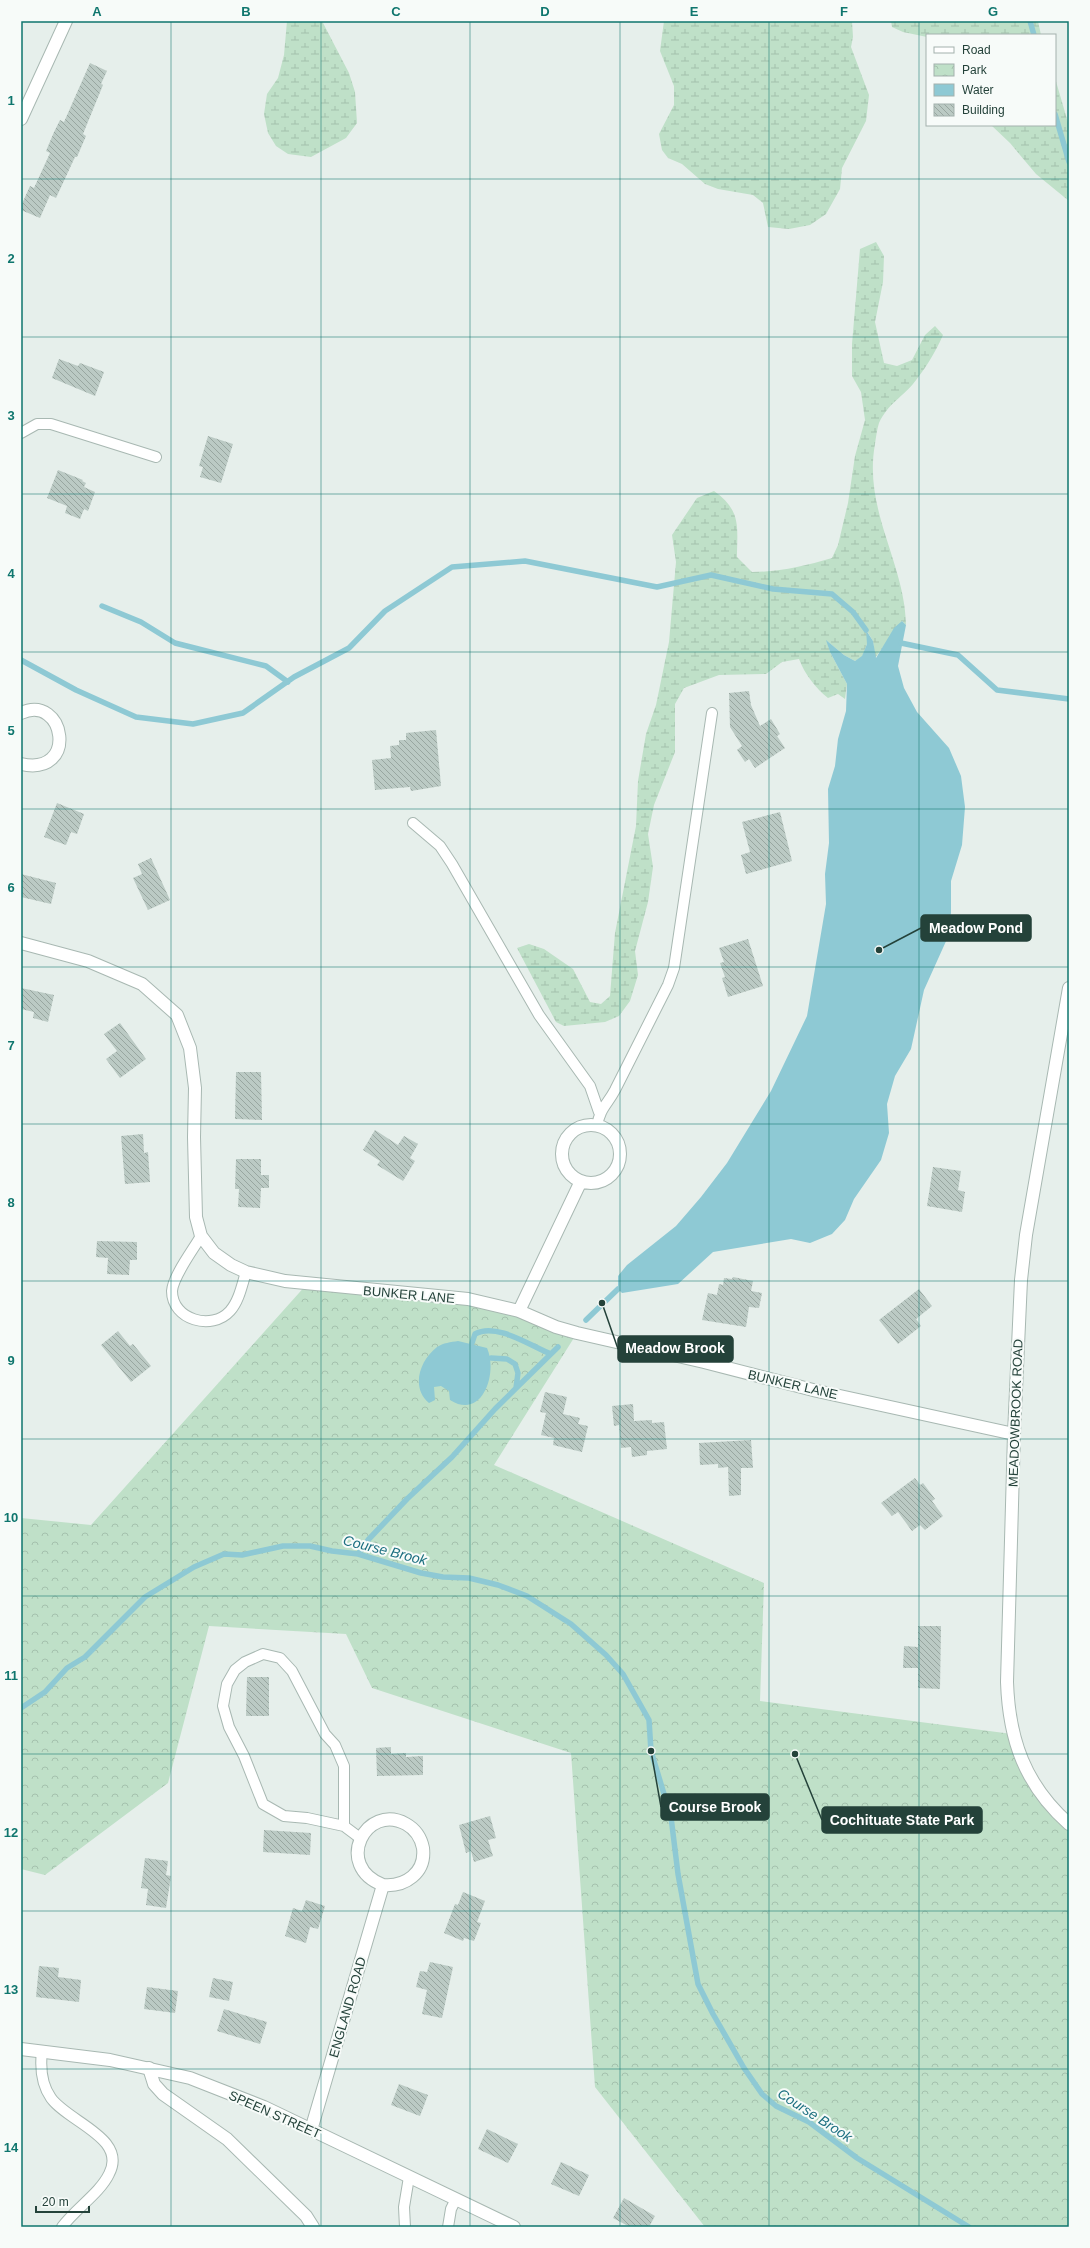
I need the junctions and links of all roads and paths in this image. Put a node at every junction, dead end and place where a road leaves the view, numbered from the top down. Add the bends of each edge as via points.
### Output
1 (66, 21) edge
2 (21, 119) edge
3 (21, 433) edge
4 (156, 457) dead end
5 (21, 713) edge
6 (712, 713) dead end
7 (21, 764) edge
8 (413, 823) dead end
9 (21, 943) edge
10 (1069, 988) edge
11 (599, 1112) junction
12 (597, 1126) junction
13 (581, 1181) junction
14 (201, 1236) junction
15 (246, 1272) junction
16 (519, 1311) junction
17 (1014, 1434) junction
18 (1069, 1824) edge
19 (344, 1826) junction
20 (360, 1838) junction
21 (383, 1885) junction
22 (21, 2049) edge
23 (42, 2051) junction
24 (149, 2068) junction
25 (311, 2130) junction
26 (409, 2177) junction
27 (456, 2199) junction
28 (62, 2227) edge
29 (313, 2227) edge
30 (405, 2227) edge
31 (448, 2227) edge
32 (514, 2227) edge

1 - 2 street
3 - 4 lane via 37,424 50,424
5 - 7 street via 36,710 51,717 60,731 60,741 54,756 47,762 32,766
6 - 11 lane via 674,968 615,1090
8 - 11 lane via 440,846 452,864 539,1015 590,1086
9 - 14 street, BUNKER LANE via 88,961 142,984 177,1014 190,1048 195,1088 196,1209
10 - 17 street, MEADOWBROOK ROAD via 1026,1235 1018,1321
11 - 12 lane
12 - 13 street via 582,1126 574,1131 562,1152 567,1169
12 - 13 street via 615,1137 620,1147 619,1163 603,1181
13 - 16 street
14 - 15 street, BUNKER LANE via 214,1253 230,1265
14 - 15 lane via 175,1280 172,1291 175,1302 183,1314 195,1321 208,1322 229,1313 236,1304
15 - 16 street, BUNKER LANE via 285,1281 468,1299
16 - 17 street, BUNKER LANE via 577,1333 817,1391
17 - 18 street, MEADOWBROOK ROAD via 1008,1709 1019,1756 1030,1778 1044,1798
19 - 19 lane via 284,1816 263,1804 244,1756 229,1727 223,1706 227,1684 235,1670 245,1662 263,1654 280,1658 292,1671 325,1734 335,1745 344,1766
19 - 20 lane
20 - 21 street via 357,1848 360,1867 374,1882
20 - 21 street via 374,1824 392,1820 410,1827 418,1834 422,1843 422,1862 411,1879 393,1886
21 - 25 street, ENGLAND ROAD
22 - 23 street, SPEEN STREET
23 - 24 street, SPEEN STREET
23 - 28 lane via 42,2076 51,2098 108,2144 112,2151 113,2161 109,2176
24 - 25 street, SPEEN STREET via 190,2078 228,2092
24 - 29 street via 154,2084 163,2094 226,2139 306,2216
25 - 26 street, SPEEN STREET
26 - 27 street, SPEEN STREET
26 - 30 lane via 404,2207
27 - 31 lane via 451,2209
27 - 32 street, SPEEN STREET

